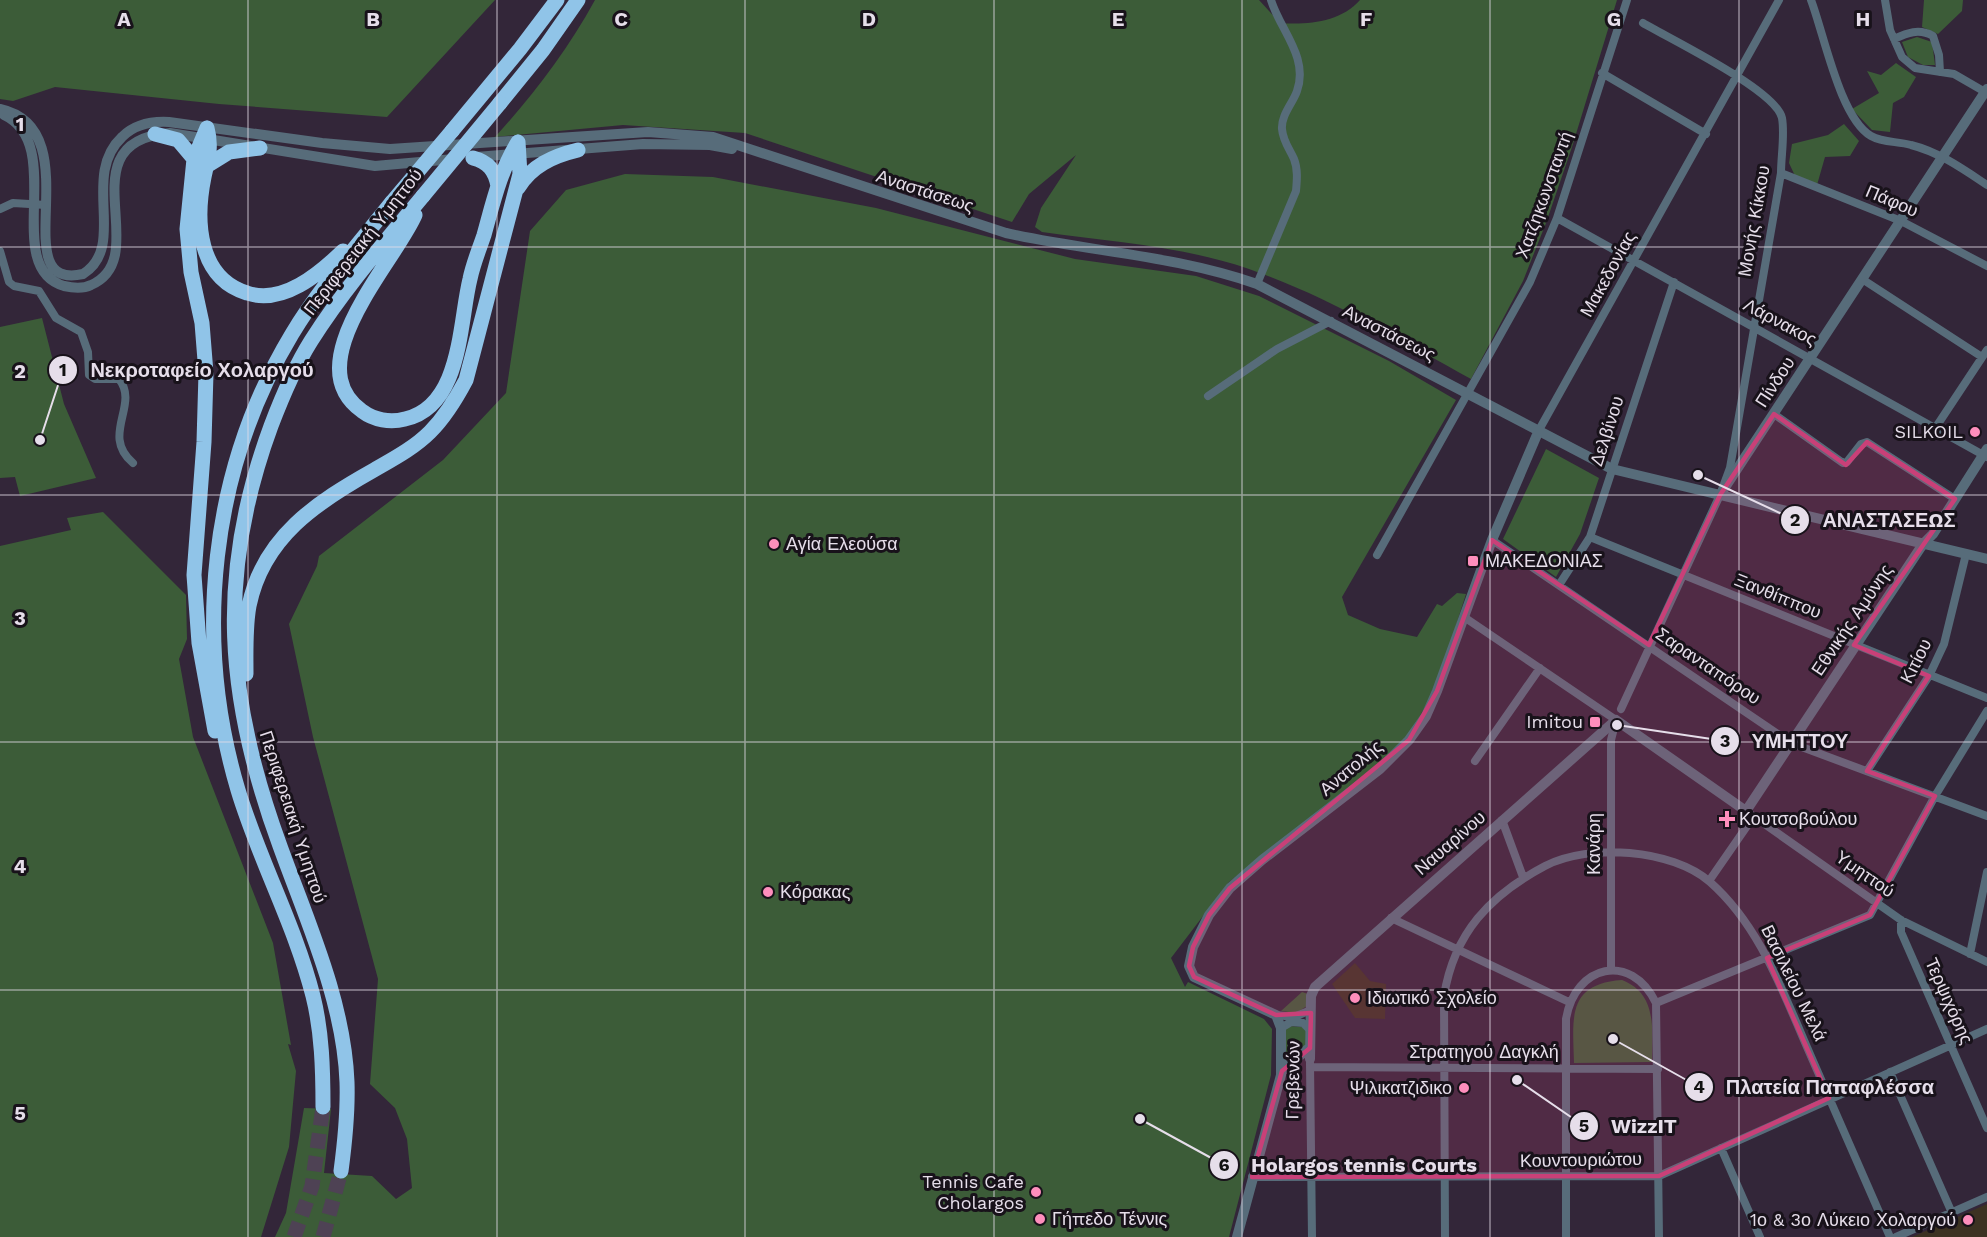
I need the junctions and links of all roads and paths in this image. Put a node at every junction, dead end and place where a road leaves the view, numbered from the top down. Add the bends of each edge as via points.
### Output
1 (557, 0) edge
2 (578, 0) edge
3 (1271, 0) edge
4 (1627, 0) edge
5 (1779, 0) edge
6 (1810, 0) edge
7 (1885, 0) edge
8 (1643, 23) dead end
9 (1894, 39) junction
10 (1940, 72) junction
11 (1602, 73) junction
12 (1737, 76) junction
13 (1986, 92) edge
14 (0, 111) edge
15 (155, 134) junction
16 (1706, 134) junction
17 (206, 135) junction
18 (260, 148) junction
19 (578, 150) junction
20 (516, 151) junction
21 (768, 154) junction
22 (1943, 156) junction
23 (473, 158) junction
24 (201, 162) junction
25 (1781, 173) junction
26 (1987, 185) edge
27 (498, 186) junction
28 (516, 190) junction
29 (423, 196) junction
30 (392, 202) junction
31 (32, 204) junction
32 (45, 206) junction
33 (0, 209) edge
34 (1557, 218) junction
35 (1900, 221) junction
36 (0, 251) edge
37 (1635, 260) junction
38 (1987, 266) edge
39 (1862, 279) junction
40 (1674, 282) junction
41 (1257, 284) junction
42 (1331, 321) junction
43 (1752, 327) junction
44 (1985, 353) edge
45 (1811, 357) junction
46 (1468, 392) junction
47 (1208, 396) dead end
48 (1774, 414) junction
49 (1936, 427) junction
50 (1539, 430) junction
51 (1986, 454) edge
52 (134, 464) dead end
53 (1611, 469) junction
54 (1720, 495) junction
55 (1955, 499) junction
56 (1590, 537) junction
57 (1492, 540) junction
58 (1923, 544) junction
59 (1966, 554) junction
60 (1377, 555) dead end
61 (1987, 559) edge
62 (1683, 575) junction
63 (1559, 585) junction
64 (1464, 617) junction
65 (1649, 645) junction
66 (1854, 645) junction
67 (1540, 668) junction
68 (1929, 676) junction
69 (1987, 698) edge
70 (1987, 711) edge
71 (1619, 714) junction
72 (245, 734) junction
73 (1791, 743) junction
74 (1475, 761) dead end
75 (1867, 771) junction
76 (238, 790) junction
77 (1935, 796) junction
78 (1750, 814) junction
79 (1987, 816) edge
80 (1502, 820) junction
81 (1611, 852) junction
82 (1987, 872) edge
83 (1523, 877) junction
84 (1709, 881) junction
85 (1878, 903) junction
86 (1391, 918) junction
87 (1901, 920) junction
88 (1456, 949) junction
89 (1970, 954) junction
90 (1767, 958) junction
91 (1987, 962) edge
92 (1611, 969) junction
93 (1311, 996) joint
94 (1569, 1002) junction
95 (1656, 1003) junction
96 (1311, 1010) junction
97 (1276, 1015) junction
98 (1281, 1028) junction
99 (1987, 1029) edge
100 (1310, 1030) junction
101 (1950, 1045) junction
102 (1310, 1047) junction
103 (1310, 1063) junction
104 (1444, 1068) junction
105 (1568, 1068) junction
106 (1658, 1069) junction
107 (1282, 1071) junction
108 (1890, 1072) junction
109 (1829, 1098) junction
110 (323, 1107) tunnel mouth
111 (1987, 1128) edge
112 (1721, 1148) junction
113 (341, 1171) tunnel mouth
114 (1659, 1176) junction
115 (1252, 1177) junction
116 (1310, 1177) junction
117 (1566, 1177) junction
118 (1445, 1178) junction
119 (1987, 1197) edge
120 (1952, 1213) junction
121 (1237, 1237) edge
122 (1311, 1237) edge
123 (1445, 1237) edge
124 (1566, 1237) edge
125 (1659, 1237) edge
126 (1760, 1237) edge
127 (1890, 1237) edge
128 (1896, 1237) edge

1 - 30 highway, Περιφερειακή Υμηττού, bridge
2 - 29 highway, Περιφερειακή Υμηττού, bridge via 537,58
3 - 41 street via 1296,52 1300,70 1297,90 1282,126 1283,141 1297,175 1296,191
4 - 11 street, Χατζηκωνσταντή
5 - 12 street, Μακεδονίας
6 - 22 street via 1846,106 1858,125 1882,141 1909,144
7 - 9 street
8 - 12 street
9 - 10 street via 1902,57 1915,68
9 - 10 street via 1914,32 1933,36
10 - 13 street via 1954,74
11 - 16 street
11 - 34 street, Χατζηκωνσταντή
12 - 16 street, Μακεδονίας
12 - 25 street, Μονής Κίκκου via 1779,111
13 - 22 street, Πίνδου
14 - 31 street via 16,122 29,142
14 - 32 street via 24,118 41,140 46,159
15 - 17 street
15 - 24 highway via 178,140
15 - 31 street via 134,143 119,161 115,253 108,272 90,286 59,285 42,271 34,252
16 - 37 street, Μακεδονίας
17 - 18 street
17 - 20 street via 364,148
17 - 24 highway
17 - 32 street via 156,122 135,127 116,143 103,171 103,249 96,264 83,274 68,275 49,259
18 - 23 street via 375,166
18 - 24 highway via 229,152
19 - 20 street
19 - 21 street via 643,144 710,145
19 - 28 highway via 538,166
20 - 21 street via 648,132 713,137
20 - 23 street
20 - 27 highway
20 - 28 highway
21 - 41 street, Αναστάσεως via 1006,233 1163,258
22 - 26 street
22 - 35 street, Πίνδου
23 - 27 highway via 488,164
24 - 30 highway via 200,222 207,258 225,283 250,295 280,293 308,280
24 - 76 highway via 187,229 206,373 195,540 199,643 215,732
25 - 35 street, Πάφου
25 - 43 street, Μονής Κίκκου
27 - 29 highway via 470,278 445,384 420,413 385,421 361,411 349,398 340,374 340,360 355,313 409,228
28 - 72 highway via 474,355 457,398 429,433 411,447 334,492 297,521 262,568 249,605
29 - 72 highway, Περιφερειακή Υμηττού via 356,276 310,343 280,401 260,457 244,516 236,582 235,652
30 - 76 highway, Περιφερειακή Υμηττού via 292,333 260,397 236,461 218,552 213,647 224,730
31 - 32 street
31 - 33 street via 13,203
34 - 37 street, Λάρνακος
34 - 46 street, Χατζηκωνσταντή via 1530,282
35 - 38 street, Πάφου
35 - 39 street, Πίνδου
36 - 52 street via 9,282 39,291 56,318 81,332 88,352 89,375 96,379 119,379 124,385 118,438 125,457
37 - 40 street, Λάρνακος
37 - 50 street, Μακεδονίας
39 - 44 street
39 - 45 street, Πίνδου
40 - 43 street, Λάρνακος
40 - 53 street, Δελβίνου
41 - 42 street, Αναστάσεως
42 - 46 street, Αναστάσεως
42 - 47 street via 1277,349
43 - 45 street, Λάρνακος
43 - 54 street, Μονής Κίκκου via 1730,468
44 - 49 street
45 - 48 street, Πίνδου
45 - 49 street, Λάρνακος
46 - 50 street, Αναστάσεως
46 - 60 street, Χατζηκωνσταντή
48 - 54 street, Πίνδου
48 - 55 street via 1843,463 1860,444 1867,442
49 - 51 street, Λάρνακος
50 - 53 street, Αναστάσεως
50 - 57 street, Ανατολής
51 - 55 street, Εθνικής Αμύνης
53 - 54 street, Αναστάσεως
53 - 56 street, Δελβίνου
54 - 58 street, Αναστάσεως
54 - 62 street, Πίνδου
55 - 58 street, Εθνικής Αμύνης
56 - 62 street, Ξανθίππου
56 - 63 street, Δελβίνου
57 - 63 street, Σαρανταπόρου
57 - 64 street, Ανατολής
58 - 59 street, Αναστάσεως
58 - 66 street, Εθνικής Αμύνης
59 - 61 street, Αναστάσεως
59 - 68 street, Κιτίου via 1944,644
62 - 65 street, Πίνδου
62 - 66 street, Ξανθίππου
63 - 65 street, Σαρανταπόρου
64 - 67 street, Υμηττού
64 - 97 street, Ανατολής via 1426,716 1409,740 1380,769 1230,888 1209,915 1193,947 1189,966 1194,977
65 - 71 street, Πίνδου
65 - 73 street, Σαρανταπόρου
66 - 68 street, Ξανθίππου
66 - 73 street, Εθνικής Αμύνης
67 - 71 street, Υμηττού
67 - 74 street
68 - 69 street, Ξανθίππου
68 - 75 street, Κιτίου
70 - 77 street
71 - 78 street, Υμηττού
71 - 80 street, Ναυαρίνου
71 - 81 street, Κανάρη via 1611,740
72 - 113 highway, Περιφερειακή Υμηττού via 340,1028 347,1080
73 - 75 street, Σαρανταπόρου
73 - 78 street, Εθνικής Αμύνης
75 - 77 street, Σαρανταπόρου
76 - 110 highway, Περιφερειακή Υμηττού via 312,996 322,1055
77 - 79 street, Σαρανταπόρου
77 - 85 street
78 - 84 street, Εθνικής Αμύνης
78 - 85 street, Υμηττού
80 - 83 street
80 - 86 street, Ναυαρίνου
81 - 83 street, Βασιλείου Μελά via 1579,854
81 - 84 street, Βασιλείου Μελά via 1662,859
81 - 92 street, Κανάρη
82 - 89 street
83 - 88 street, Βασιλείου Μελά via 1473,922
84 - 90 street, Βασιλείου Μελά via 1738,911
85 - 87 street, Υμηττού
85 - 90 street via 1870,915
86 - 88 street
86 - 93 street, Ναυαρίνου via 1315,987
87 - 89 street, Υμηττού
87 - 101 street, Τερψιχόρης via 1900,932
88 - 94 street
88 - 104 street, Βασιλείου Μελά via 1444,996
89 - 91 street, Υμηττού
90 - 95 street
90 - 109 street, Βασιλείου Μελά
92 - 94 street via 1586,980
92 - 95 street via 1636,977
93 - 96 street, Γρεβενών
94 - 105 street
95 - 106 street
96 - 97 street, Ανατολής via 1294,1017
96 - 100 street, Γρεβενών
97 - 98 street
98 - 100 street via 1291,1022 1303,1023
98 - 107 street
99 - 101 street, Κουντουριώτου
100 - 102 street, Γρεβενών
101 - 108 street, Κουντουριώτου
101 - 111 street, Τερψιχόρης
102 - 103 street, Γρεβενών
102 - 107 street
103 - 104 street, Στρατηγού Δαγκλή
103 - 116 street, Γρεβενών
104 - 105 street, Στρατηγού Δαγκλή
104 - 118 street, Βασιλείου Μελά
105 - 106 street, Στρατηγού Δαγκλή
105 - 117 street
106 - 114 street
107 - 115 street
108 - 109 street, Κουντουριώτου
108 - 120 street
109 - 112 street, Κουντουριώτου
109 - 127 street, Βασιλείου Μελά
112 - 114 street, Κουντουριώτου
112 - 126 street
114 - 117 street, Κουντουριώτου
114 - 125 street
115 - 116 street, Κουντουριώτου
115 - 121 street
116 - 118 street, Κουντουριώτου
116 - 122 street, Γρεβενών
117 - 118 street, Κουντουριώτου
117 - 124 street
118 - 123 street, Βασιλείου Μελά
119 - 120 street
120 - 128 street

